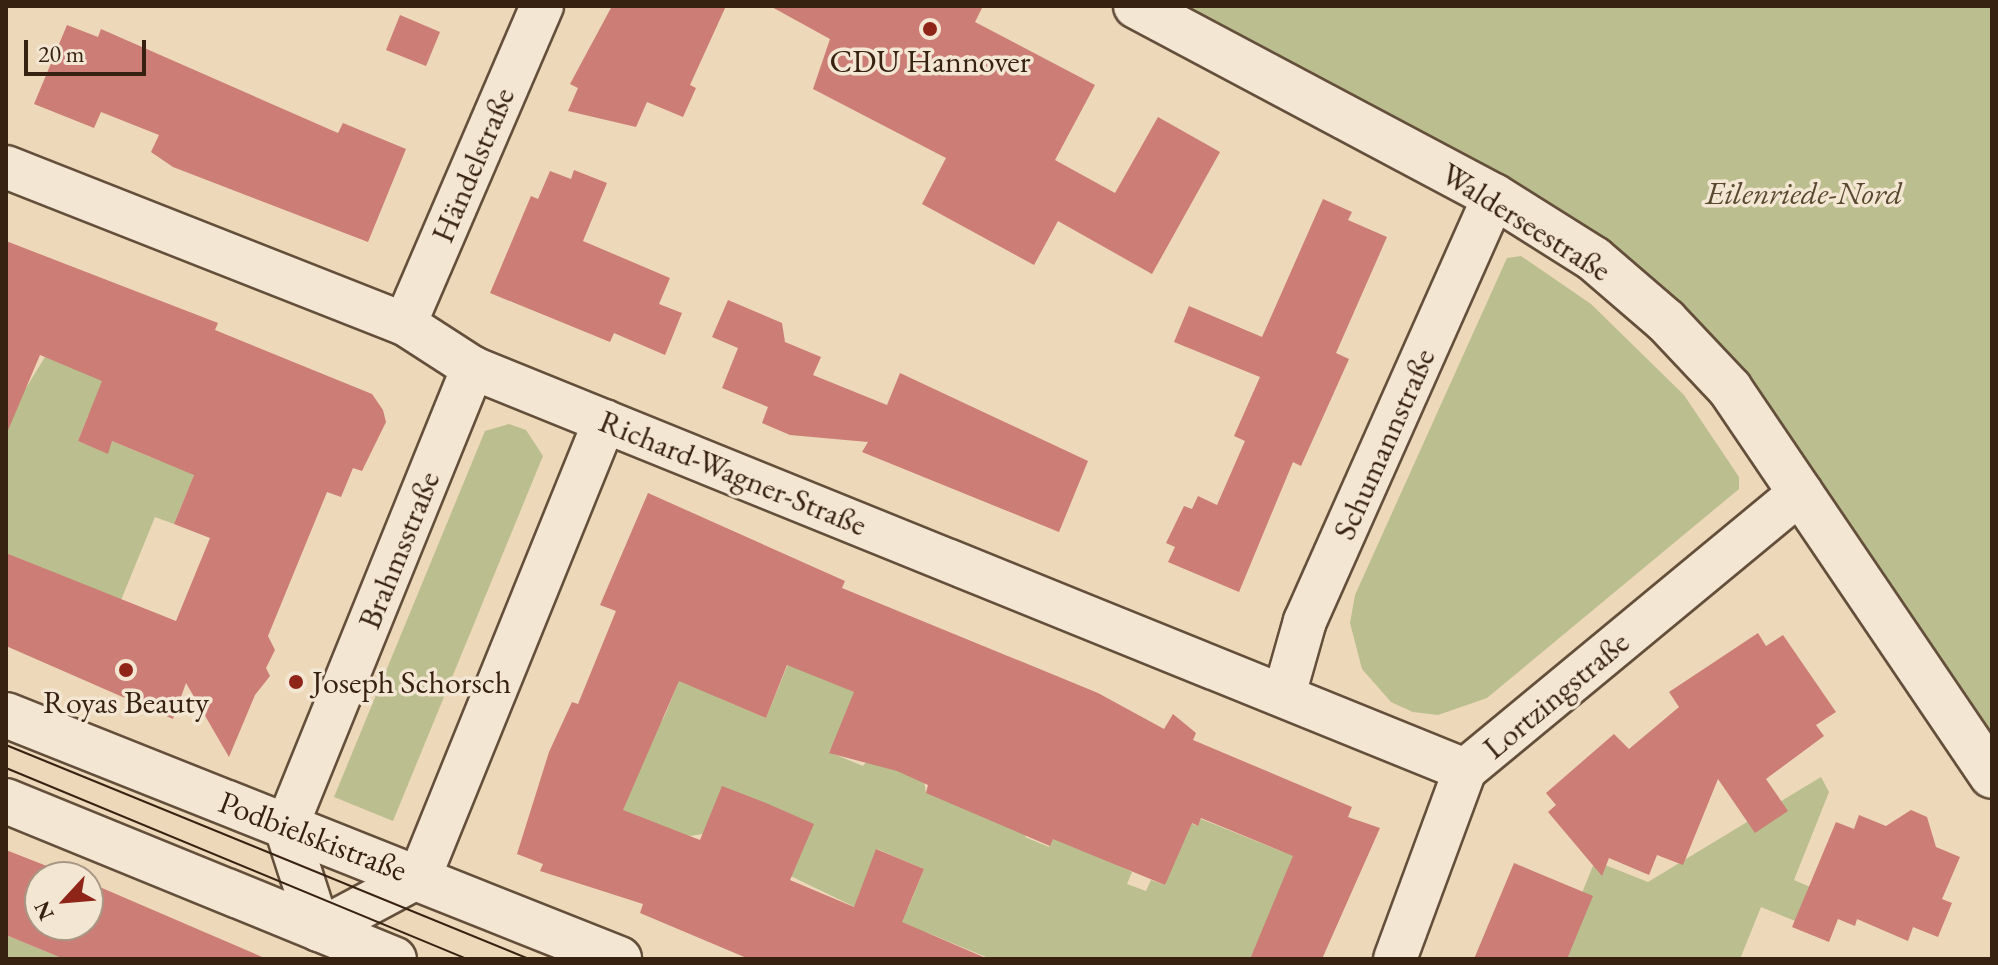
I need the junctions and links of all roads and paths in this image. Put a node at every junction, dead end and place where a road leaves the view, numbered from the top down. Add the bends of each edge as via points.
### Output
1 (542, 6) edge
2 (1136, 6) edge
3 (6, 167) edge
4 (1494, 196) junction
5 (405, 324) junction
6 (473, 368) junction
7 (605, 421) junction
8 (1801, 492) junction
9 (1284, 695) junction
10 (6, 715) edge
11 (1465, 770) junction
12 (1992, 776) edge
13 (6, 801) edge
14 (286, 828) junction
15 (420, 876) junction
16 (314, 944) edge
17 (394, 959) edge
18 (619, 959) edge
19 (1395, 959) edge

1 - 5 street, Händelstraße
2 - 4 street, Walderseestraße
3 - 5 street, Richard-Wagner-Straße
4 - 8 street, Walderseestraße via 1594,259 1666,321 1730,389
4 - 9 street, Schumannstraße via 1305,621
5 - 6 street, Richard-Wagner-Straße
6 - 7 street, Richard-Wagner-Straße
6 - 14 street, Brahmsstraße
7 - 9 street, Richard-Wagner-Straße
7 - 15 street
8 - 11 street, Lortzingstraße
8 - 12 street, Walderseestraße
9 - 11 street, Richard-Wagner-Straße
10 - 14 street, Podbielskistraße
11 - 19 street, Lortzingstraße
13 - 16 street
14 - 15 street, Podbielskistraße
14 - 16 street
15 - 16 street
15 - 18 street, Podbielskistraße
16 - 17 street

